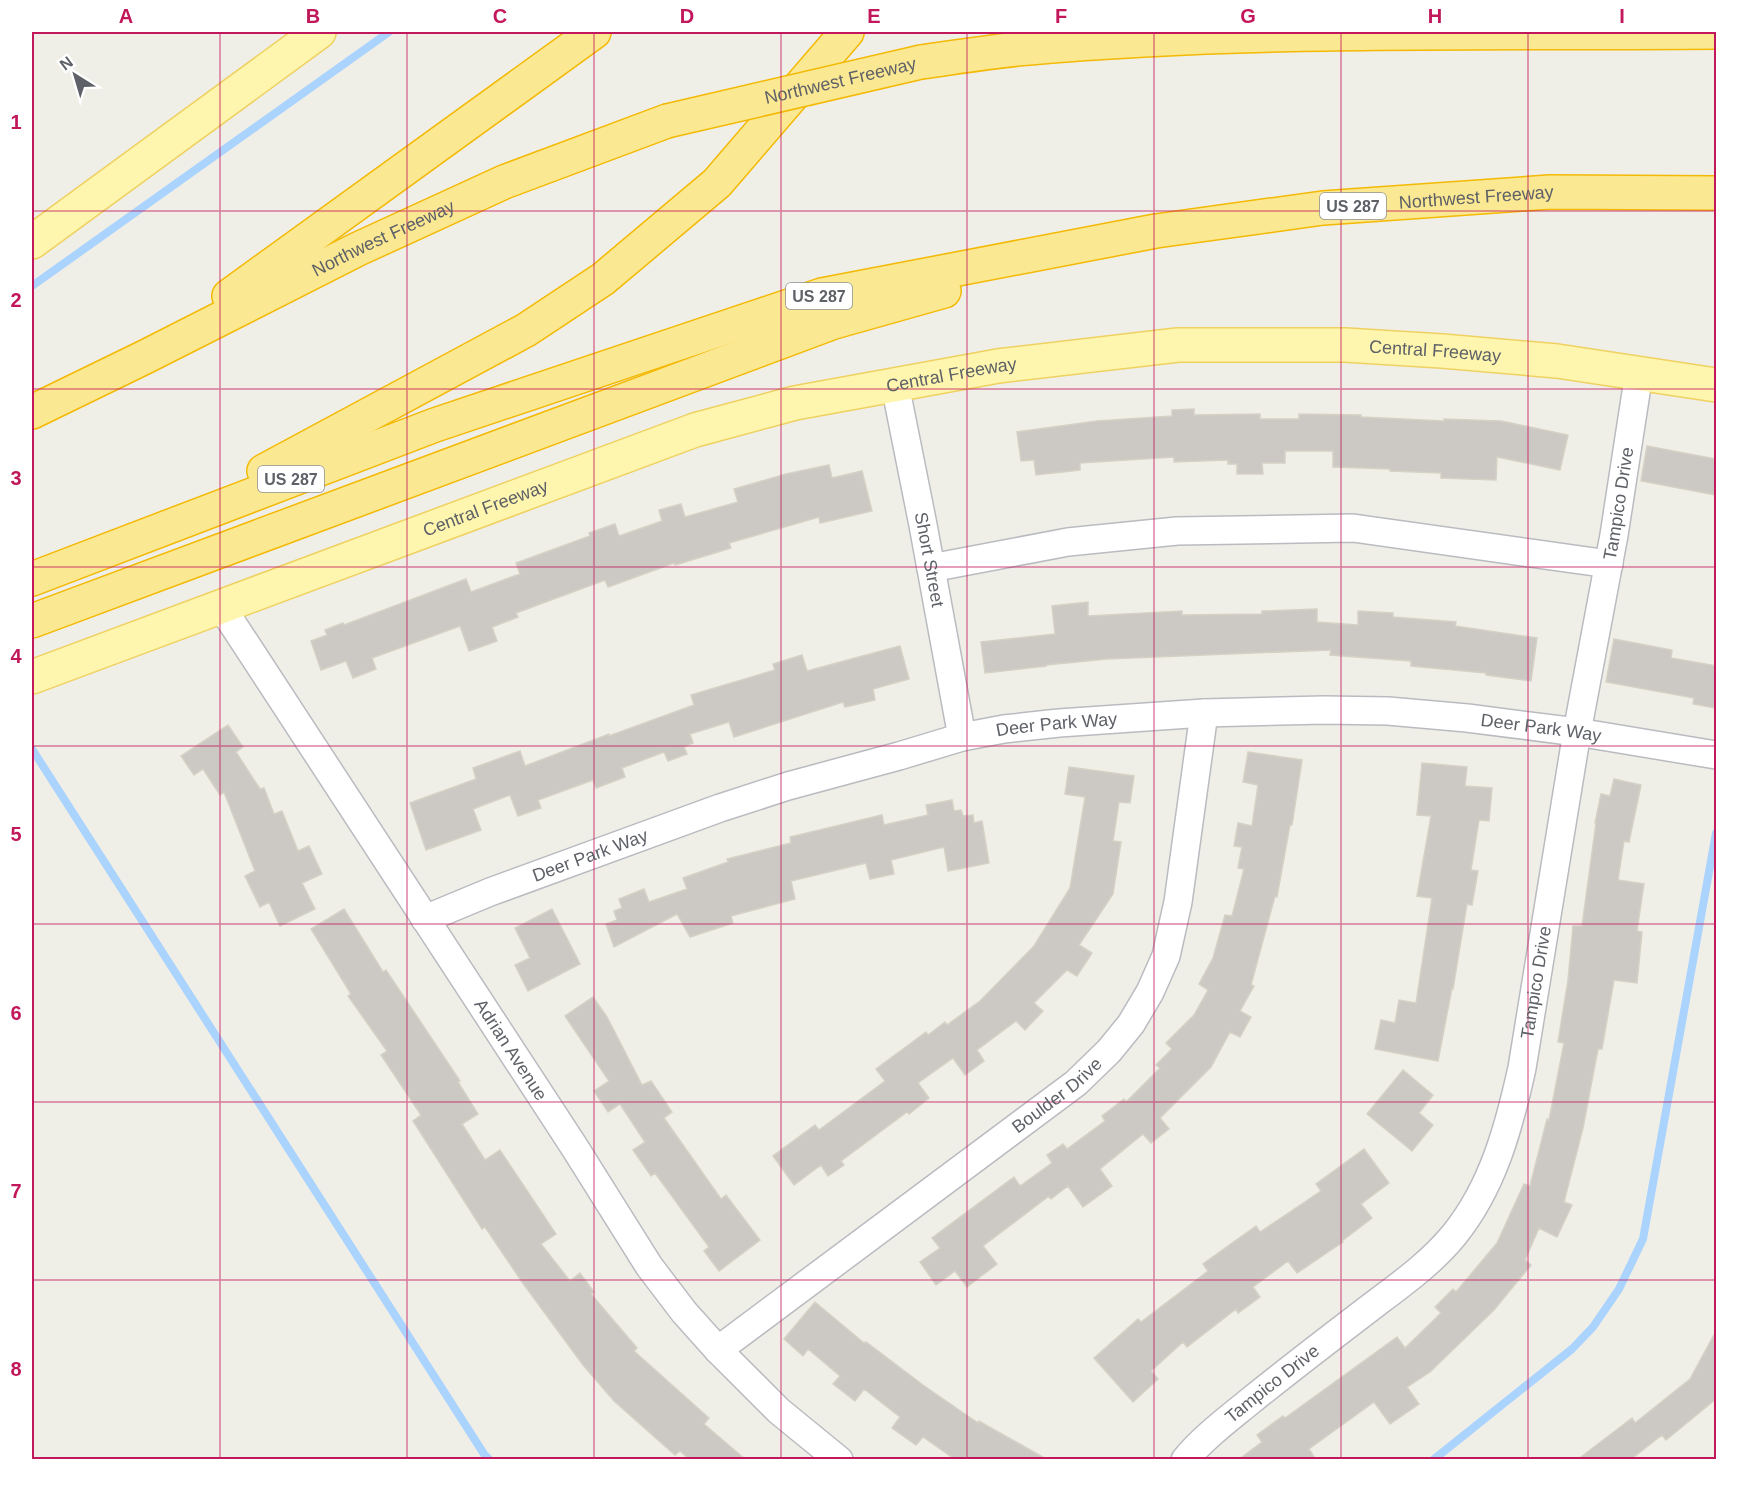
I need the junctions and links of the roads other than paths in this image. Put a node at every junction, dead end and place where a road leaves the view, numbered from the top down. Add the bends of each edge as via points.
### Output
1 (319, 32) edge
2 (594, 32) edge
3 (847, 32) edge
4 (1716, 32) edge
5 (1716, 193) edge
6 (1156, 231) junction
7 (32, 242) edge
8 (145, 357) junction
9 (1639, 373) junction
10 (895, 385) junction
11 (1716, 386) edge
12 (32, 412) edge
13 (146, 534) junction
14 (1609, 564) junction
15 (931, 568) junction
16 (32, 579) edge
17 (221, 606) junction
18 (32, 621) edge
19 (32, 677) edge
20 (1204, 713) junction
21 (1577, 732) junction
22 (962, 737) junction
23 (1716, 755) edge
24 (424, 919) junction
25 (718, 1350) junction
26 (839, 1460) edge
27 (1185, 1460) edge

1 - 7 main road
2 - 8 highway
3 - 13 highway via 717,183 603,279 526,330
4 - 8 highway, Northwest Freeway, bridge via 1190,37 1027,48 921,62 666,121 504,182 358,249
5 - 6 highway, Northwest Freeway / US 287 via 1550,192 1323,208
6 - 13 highway, Northwest Freeway / US 287 via 822,295 435,425
6 - 18 highway via 834,322
8 - 12 highway, Northwest Freeway
9 - 10 main road, Central Freeway via 1557,361 1366,346 1178,345 998,366
9 - 11 main road, Central Freeway
9 - 14 street, Tampico Drive
10 - 15 street, Short Street
10 - 17 main road, Central Freeway via 795,403 695,430
13 - 16 highway, Northwest Freeway / US 287
14 - 15 street via 1353,528 1177,531 1068,542
14 - 21 street, Tampico Drive
15 - 22 street, Short Street
17 - 19 main road, Central Freeway
17 - 24 street, Adrian Avenue
20 - 21 street, Deer Park Way via 1388,711
20 - 22 street, Deer Park Way via 1059,723
20 - 25 street, Boulder Drive via 1178,902 1166,956 1131,1024 1068,1089
21 - 23 street, Deer Park Way
21 - 27 street, Tampico Drive via 1522,1068 1511,1119 1481,1194 1454,1234 1424,1267 1268,1387
22 - 24 street, Deer Park Way via 720,808
24 - 25 street, Adrian Avenue via 649,1266
25 - 26 street, Adrian Avenue via 779,1411

